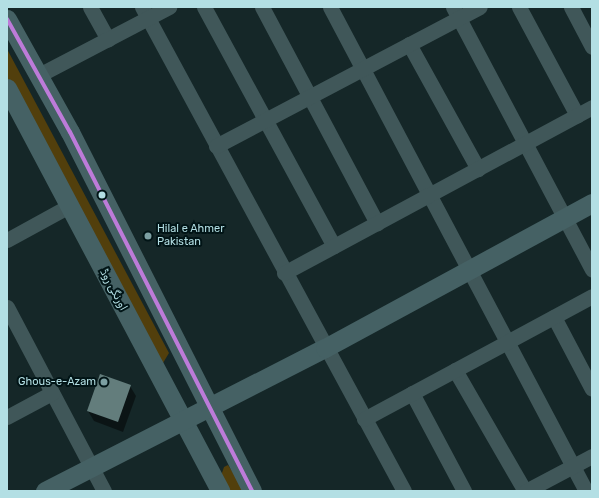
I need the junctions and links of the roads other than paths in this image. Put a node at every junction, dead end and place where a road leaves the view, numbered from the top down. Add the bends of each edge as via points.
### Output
1 (90, 7) edge
2 (169, 7) edge
3 (204, 7) edge
4 (262, 7) edge
5 (330, 7) edge
6 (480, 7) edge
7 (519, 7) edge
8 (571, 7) edge
9 (456, 12) edge
10 (145, 13) edge
11 (7, 19) edge
12 (108, 39) junction
13 (409, 44) junction
14 (592, 47) edge
15 (362, 69) junction
16 (39, 75) junction
17 (7, 88) edge
18 (310, 96) junction
19 (592, 107) edge
20 (577, 115) junction
21 (266, 120) junction
22 (525, 144) junction
23 (216, 146) junction
24 (478, 169) junction
25 (429, 195) junction
26 (592, 203) edge
27 (69, 206) junction
28 (565, 217) junction
29 (377, 223) junction
30 (7, 240) edge
31 (334, 246) junction
32 (468, 268) junction
33 (592, 269) edge
34 (284, 273) junction
35 (592, 296) edge
36 (7, 307) edge
37 (554, 317) junction
38 (507, 342) junction
39 (325, 348) junction
40 (455, 370) junction
41 (592, 389) edge
42 (52, 393) junction
43 (412, 394) junction
44 (211, 405) junction
45 (7, 418) edge
46 (364, 419) junction
47 (181, 420) junction
48 (592, 456) edge
49 (573, 466) junction
50 (91, 467) junction
51 (45, 491) edge
52 (104, 491) edge
53 (220, 491) edge
54 (252, 491) edge
55 (404, 491) edge
56 (464, 491) edge
57 (526, 491) edge
58 (586, 491) edge

1 - 12 street
2 - 10 street
3 - 21 street
4 - 18 street
5 - 15 street
6 - 9 street
7 - 20 street
8 - 14 street
9 - 13 street
9 - 22 street
10 - 12 street
10 - 23 street
11 - 16 main road
12 - 16 street
13 - 15 street
13 - 24 street
15 - 18 street
15 - 25 street
16 - 44 main road
17 - 27 main road, اورنگی روڈ
18 - 21 street
18 - 29 street
19 - 20 street
20 - 22 street
21 - 23 street
21 - 31 street
22 - 24 street
22 - 28 street
23 - 34 street
24 - 25 street
25 - 29 street
25 - 32 street
26 - 28 main road
27 - 30 street
27 - 47 main road, اورنگی روڈ
28 - 32 main road
28 - 33 street
29 - 31 street
31 - 34 street
32 - 38 street
32 - 39 main road
34 - 39 street
35 - 37 street
36 - 42 street
37 - 38 street
37 - 41 street
38 - 40 street
38 - 49 street
39 - 44 main road
39 - 46 street
40 - 43 street
40 - 57 street
42 - 45 street
42 - 50 street
43 - 46 street
43 - 56 street
44 - 47 main road
44 - 54 main road
46 - 55 street
47 - 50 main road
47 - 53 main road, اورنگی روڈ
48 - 49 street
49 - 57 street
49 - 58 street
50 - 51 main road
50 - 52 street

